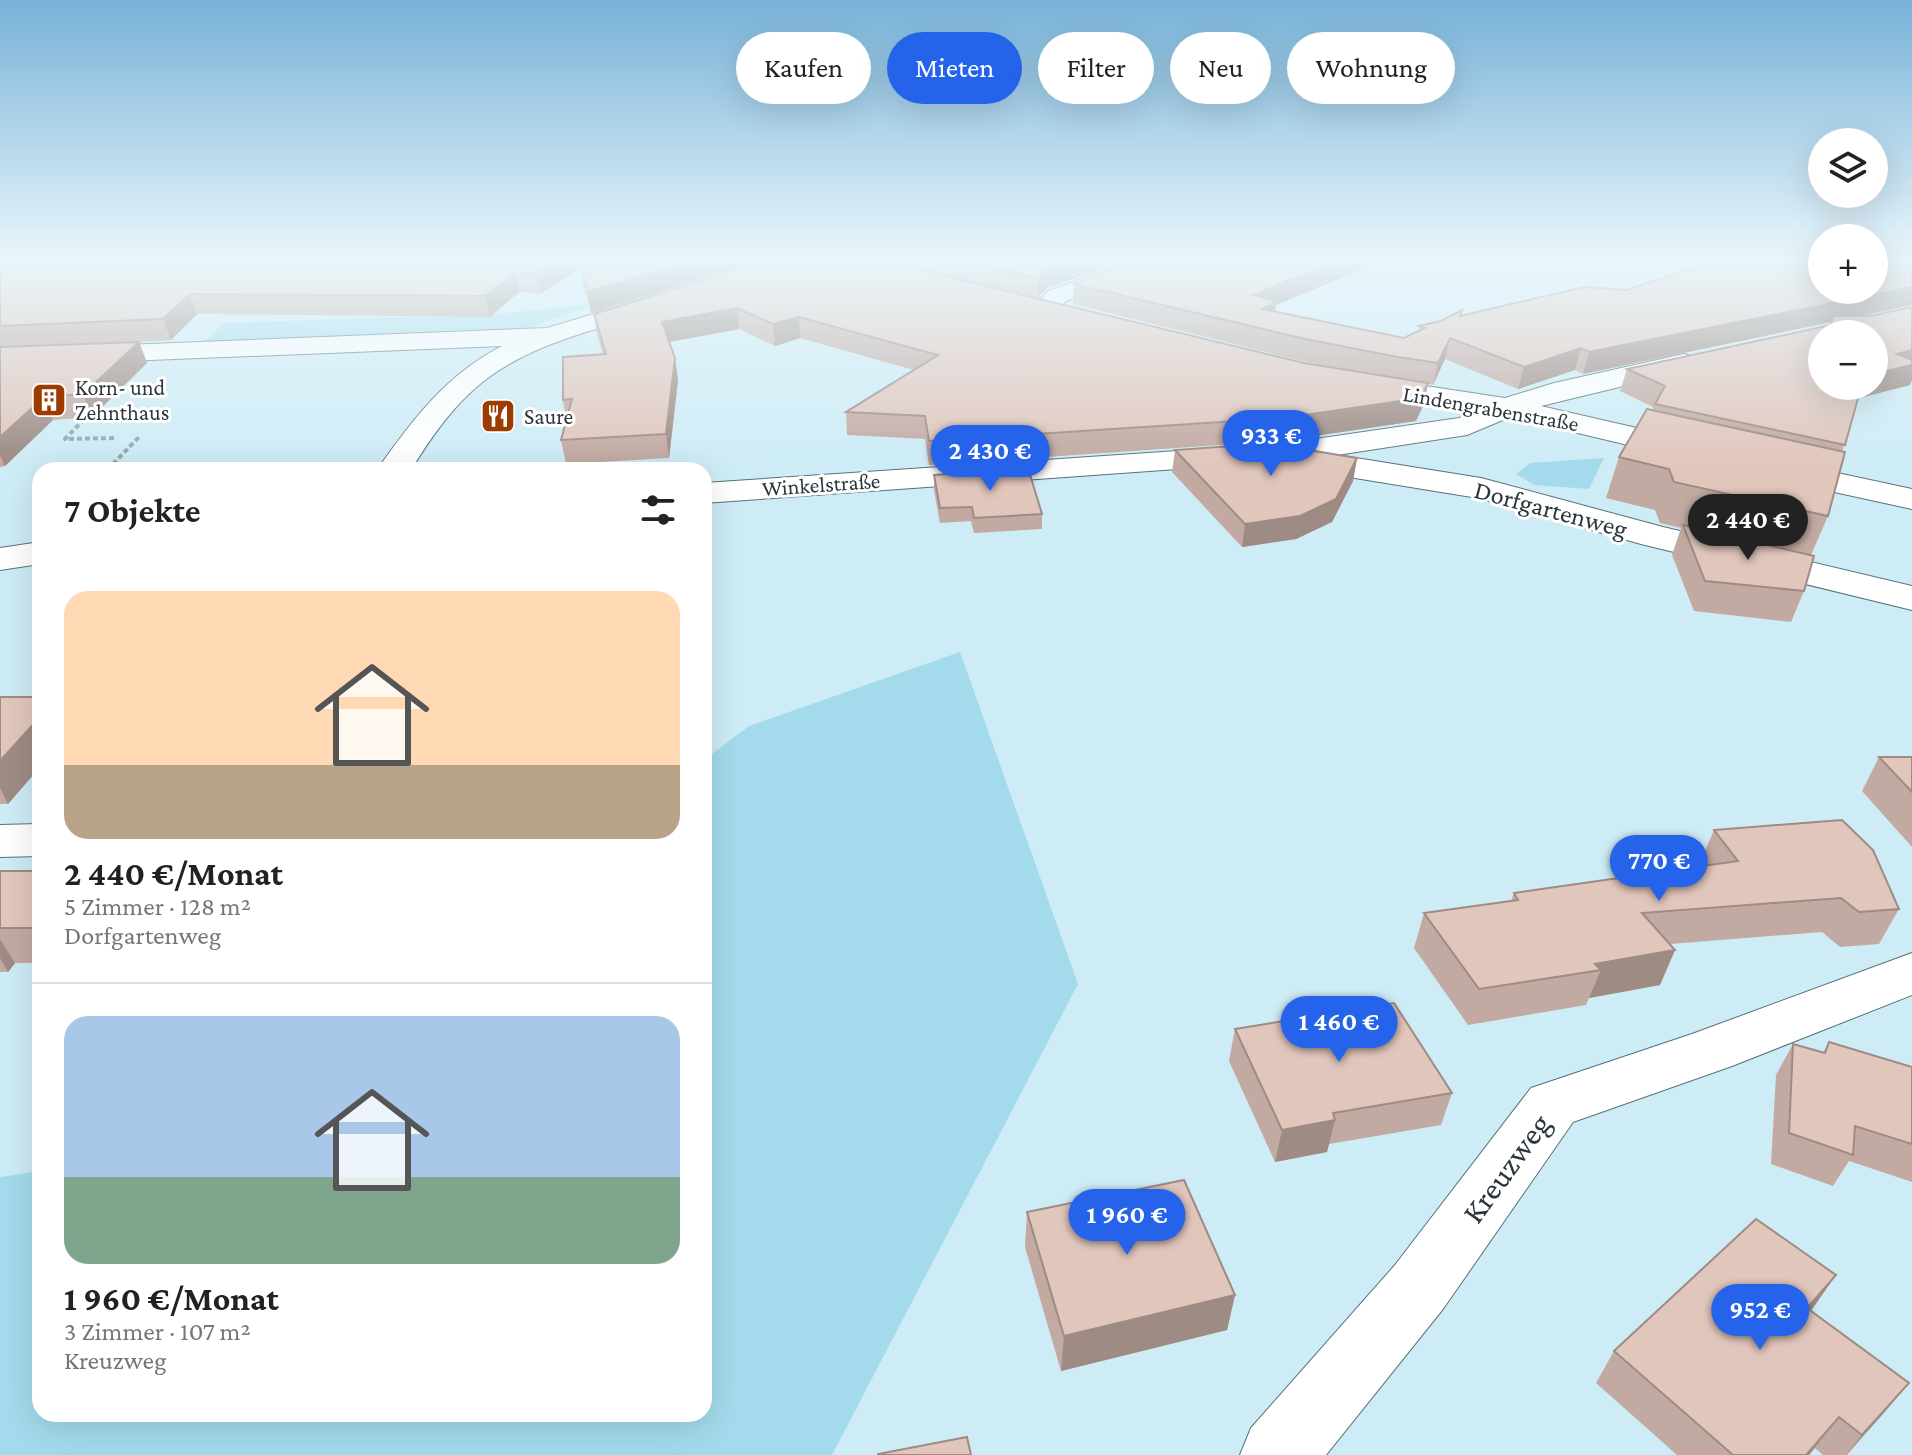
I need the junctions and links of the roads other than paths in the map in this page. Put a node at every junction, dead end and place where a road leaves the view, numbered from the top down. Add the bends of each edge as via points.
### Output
1 (582, 327) edge
2 (554, 336) junction
3 (0, 358) edge
4 (1706, 358) edge
5 (1332, 379) edge
6 (1506, 407) junction
7 (1281, 454) junction
8 (400, 462) edge
9 (712, 492) edge
10 (1507, 496) junction
11 (1912, 499) edge
12 (32, 554) edge
13 (0, 559) edge
14 (1882, 566) dead end
15 (1912, 598) edge
16 (32, 840) edge
17 (0, 841) edge
18 (1912, 973) edge
19 (1278, 1455) edge

1 - 2 street
2 - 3 street
2 - 8 street via 471,377 439,409
4 - 6 street, Winkelstraße
5 - 6 street, Lindengrabenstraße
6 - 7 street, Winkelstraße via 1467,426
6 - 11 street, Lindengrabenstraße
7 - 9 street, Winkelstraße
7 - 10 street, Dorfgartenweg
10 - 14 street via 1621,512 1833,560
10 - 15 street, Dorfgartenweg
12 - 13 street
16 - 17 street
18 - 19 street, Kreuzweg via 1552,1105 1419,1287

